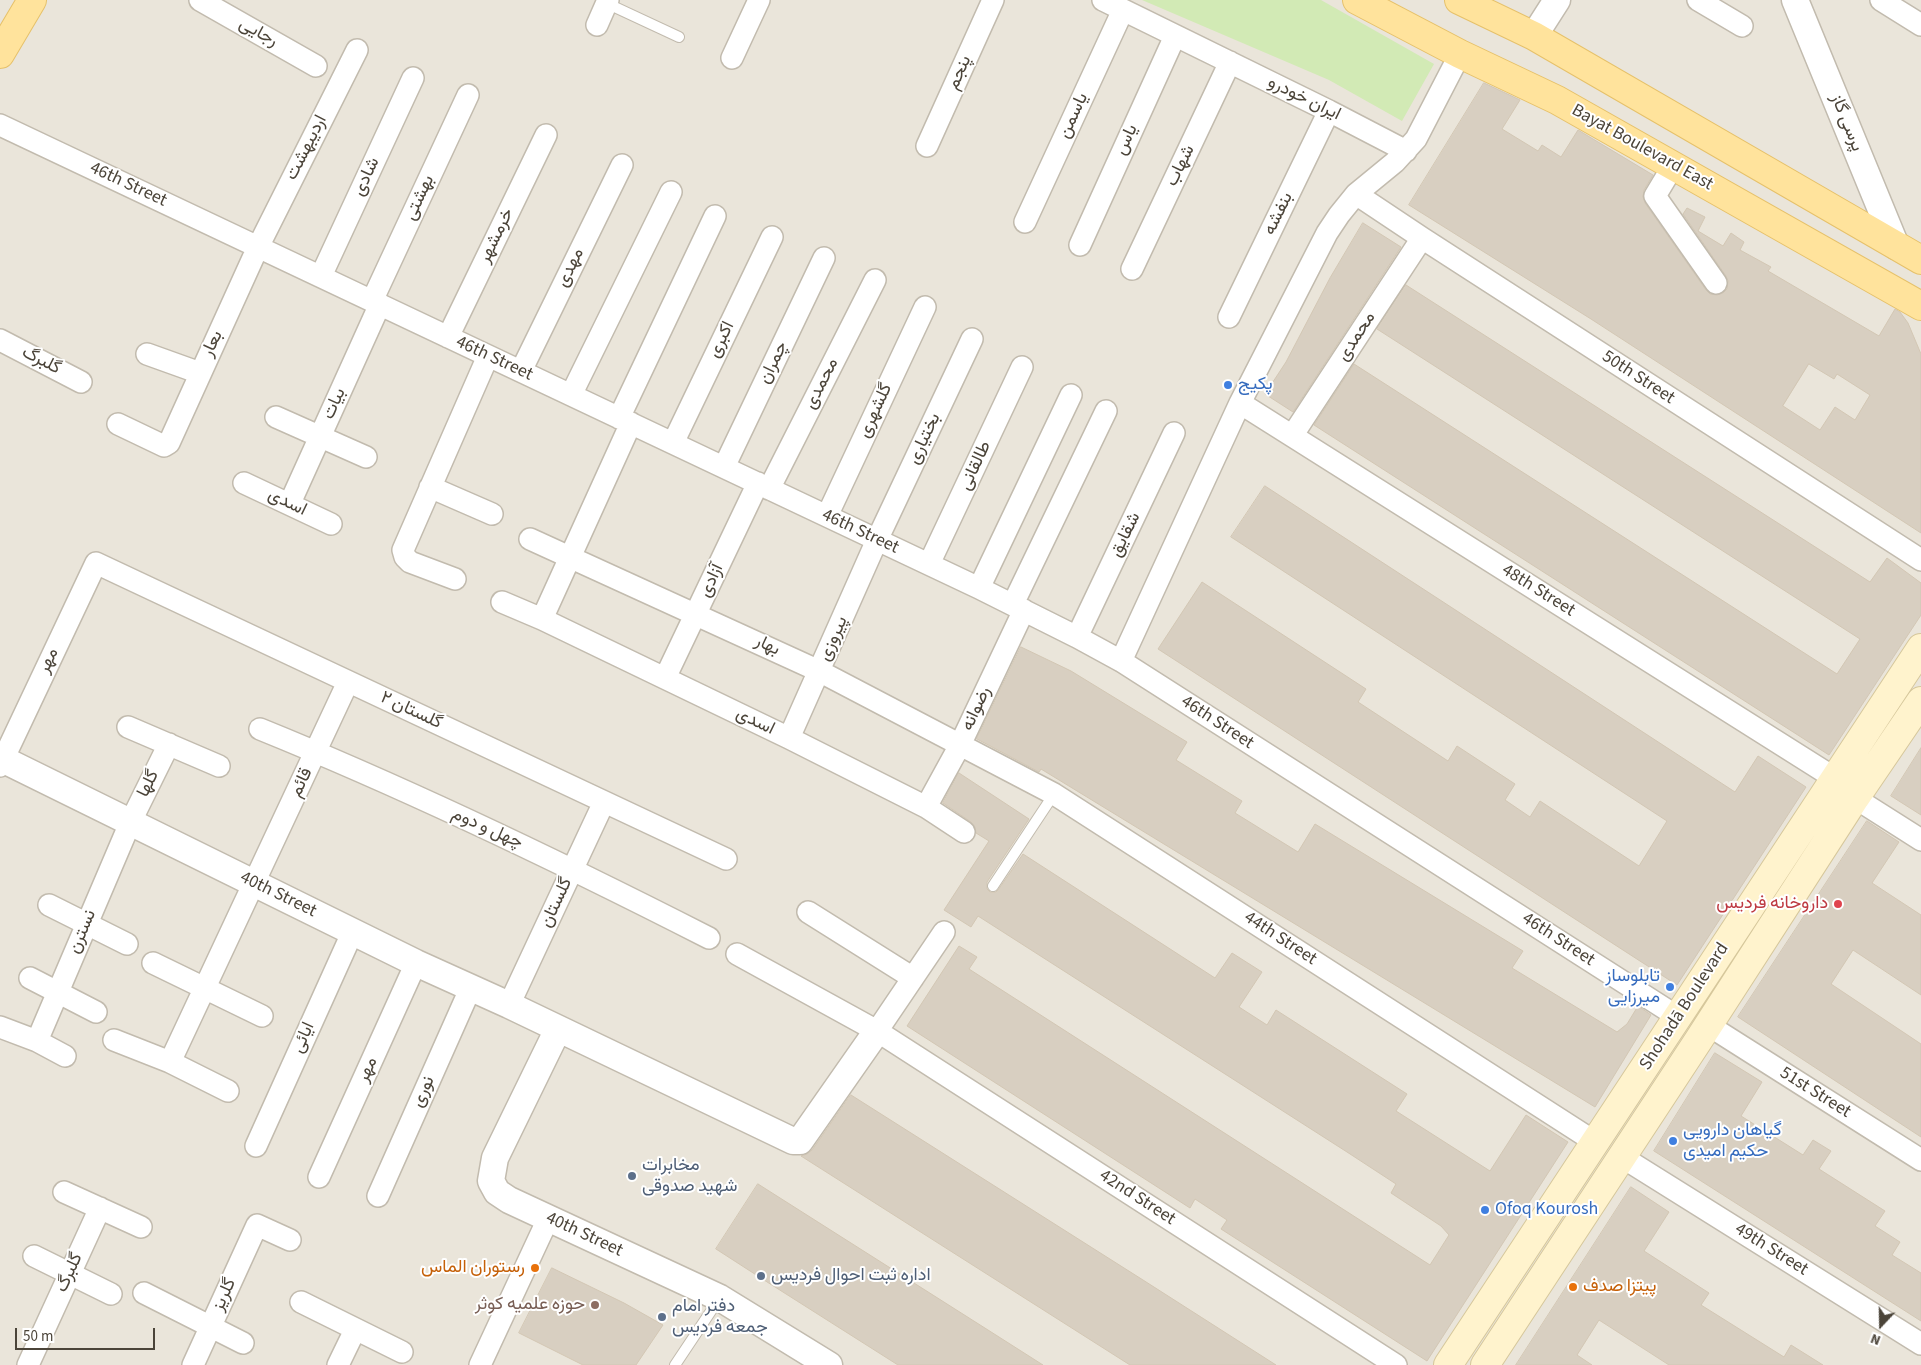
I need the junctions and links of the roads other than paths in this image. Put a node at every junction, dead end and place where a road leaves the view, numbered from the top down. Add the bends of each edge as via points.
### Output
1 (32, 0) edge
2 (200, 0) edge
3 (759, 0) edge
4 (993, 0) edge
5 (1102, 0) edge
6 (1357, 0) edge
7 (1459, 0) edge
8 (1557, 0) edge
9 (1698, 0) edge
10 (1795, 0) edge
11 (1881, 0) edge
12 (607, 2) edge
13 (1123, 10) junction
14 (597, 25) dead end
15 (1921, 25) edge
16 (1742, 26) dead end
17 (1175, 36) junction
18 (1534, 36) junction
19 (679, 37) dead end
20 (357, 50) dead end
21 (0, 54) edge
22 (1460, 54) junction
23 (732, 58) dead end
24 (1230, 62) junction
25 (316, 66) dead end
26 (414, 78) dead end
27 (468, 95) dead end
28 (1328, 111) junction
29 (0, 124) edge
30 (546, 135) dead end
31 (927, 146) dead end
32 (1406, 151) junction
33 (622, 165) dead end
34 (1673, 166) junction
35 (671, 192) dead end
36 (1356, 194) junction
37 (715, 216) dead end
38 (1025, 222) dead end
39 (772, 237) dead end
40 (1422, 238) junction
41 (1080, 245) dead end
42 (258, 246) junction
43 (1896, 246) junction
44 (824, 258) dead end
45 (1921, 260) edge
46 (1132, 269) dead end
47 (321, 276) junction
48 (875, 280) dead end
49 (1716, 283) dead end
50 (376, 302) junction
51 (1921, 306) edge
52 (926, 307) dead end
53 (1229, 317) dead end
54 (448, 337) junction
55 (972, 339) dead end
56 (0, 340) edge
57 (147, 354) dead end
58 (488, 356) junction
59 (1022, 367) dead end
60 (521, 371) junction
61 (200, 374) junction
62 (81, 382) dead end
63 (571, 395) junction
64 (1071, 395) dead end
65 (1240, 403) junction
66 (1106, 412) dead end
67 (276, 417) dead end
68 (625, 420) junction
69 (118, 424) dead end
70 (1174, 433) dead end
71 (320, 436) junction
72 (1292, 436) junction
73 (673, 443) junction
74 (366, 457) dead end
75 (724, 467) junction
76 (244, 482) dead end
77 (764, 486) junction
78 (430, 487) junction
79 (290, 503) junction
80 (492, 514) dead end
81 (826, 516) junction
82 (331, 524) dead end
83 (530, 539) dead end
84 (877, 540) junction
85 (569, 557) junction
86 (1921, 560) edge
87 (96, 563) joint
88 (929, 564) junction
89 (455, 579) dead end
90 (979, 588) junction
91 (502, 602) dead end
92 (1019, 607) junction
93 (697, 614) junction
94 (542, 619) junction
95 (1077, 637) junction
96 (1921, 648) edge
97 (1120, 661) junction
98 (819, 671) junction
99 (665, 678) junction
100 (348, 682) junction
101 (1921, 702) edge
102 (128, 727) dead end
103 (260, 729) dead end
104 (789, 738) junction
105 (168, 744) junction
106 (960, 745) junction
107 (316, 752) junction
108 (1, 761) edge
109 (219, 766) dead end
110 (1845, 788) junction
111 (1054, 794) junction
112 (604, 802) junction
113 (926, 807) junction
114 (130, 823) junction
115 (964, 832) dead end
116 (1921, 840) edge
117 (726, 859) dead end
118 (573, 868) junction
119 (254, 883) junction
120 (993, 886) dead end
121 (49, 905) dead end
122 (808, 912) dead end
123 (86, 925) junction
124 (353, 931) junction
125 (944, 932) dead end
126 (709, 938) dead end
127 (127, 944) dead end
128 (737, 954) dead end
129 (153, 963) dead end
130 (416, 963) junction
131 (30, 978) dead end
132 (913, 978) junction
133 (471, 987) junction
134 (205, 988) junction
135 (58, 993) junction
136 (509, 1005) junction
137 (96, 1012) dead end
138 (262, 1016) dead end
139 (1678, 1017) junction
140 (1708, 1025) junction
141 (0, 1027) edge
142 (558, 1029) junction
143 (877, 1031) junction
144 (114, 1040) dead end
145 (37, 1042) junction
146 (65, 1056) dead end
147 (170, 1062) junction
148 (228, 1091) dead end
149 (1595, 1142) junction
150 (256, 1146) dead end
151 (1622, 1157) junction
152 (1921, 1160) edge
153 (319, 1177) dead end
154 (64, 1192) dead end
155 (378, 1196) dead end
156 (100, 1208) junction
157 (548, 1219) junction
158 (141, 1226) dead end
159 (290, 1240) dead end
160 (34, 1256) dead end
161 (70, 1274) junction
162 (144, 1293) dead end
163 (111, 1294) dead end
164 (720, 1298) junction
165 (302, 1302) dead end
166 (212, 1326) junction
167 (355, 1330) junction
168 (243, 1343) dead end
169 (1921, 1344) edge
170 (402, 1352) dead end
171 (28, 1365) edge
172 (193, 1365) edge
173 (338, 1365) edge
174 (480, 1365) edge
175 (675, 1365) edge
176 (829, 1365) edge
177 (1396, 1365) edge
178 (1448, 1365) edge
179 (1484, 1365) edge

1 - 21 main road
2 - 25 street, رجایی
3 - 23 street
4 - 31 street, پنجم
5 - 13 street, ایران خودرو
6 - 22 main road, Bayat Boulevard East
7 - 18 main road
8 - 18 street
9 - 16 street
10 - 43 street, پرسی گاز
11 - 15 street
12 - 14 street
12 - 19 lane
13 - 17 street, ایران خودرو
13 - 38 street, یاسمن
17 - 24 street, ایران خودرو
17 - 41 street, یاس
18 - 43 main road
20 - 42 street, اردیبهشت
22 - 32 street via 1416,139
22 - 34 main road, Bayat Boulevard East via 1557,100
24 - 28 street, ایران خودرو
24 - 46 street, شهاب
26 - 47 street, شادی
27 - 50 street, بهشتی
28 - 32 street, ایران خودرو
28 - 53 street, بنفشه
29 - 42 street, 46th Street
30 - 54 street, خرمشهر
32 - 36 street
33 - 60 street, مهدی
34 - 49 street via 1656,196
34 - 51 main road, Bayat Boulevard East
35 - 63 street
36 - 40 street, 50th Street
36 - 65 street via 1327,233
37 - 68 street
39 - 73 street, اکبری
40 - 72 street, محمدی
40 - 86 street, 50th Street
42 - 47 street, 46th Street
42 - 61 street, بعار
43 - 45 main road
44 - 75 street, چمران
47 - 50 street, 46th Street
48 - 77 street, محمدی
50 - 54 street, 46th Street
50 - 71 street, بیات
52 - 81 street, گلشهری
54 - 58 street, 46th Street
55 - 84 street, بختیاری
56 - 62 street, گلبرگ
57 - 61 street
58 - 60 street, 46th Street
58 - 78 street
59 - 88 street, طالقانی
60 - 63 street, 46th Street
61 - 69 street, بعار via 169,443 164,446
63 - 68 street, 46th Street
64 - 90 street
65 - 72 street, 48th Street
65 - 97 street
66 - 92 street, رضوانه
67 - 71 street
68 - 73 street, 46th Street
68 - 85 street
70 - 95 street, شقایق
71 - 74 street
71 - 79 street, بیات
72 - 110 street, 48th Street
73 - 75 street, 46th Street
75 - 77 street, 46th Street
76 - 79 street, اسدی
77 - 81 street, 46th Street
77 - 93 street, آزادی
78 - 80 street
78 - 89 street via 403,550 410,562
79 - 82 street, اسدی
81 - 84 street, 46th Street
83 - 85 street, بهار
84 - 88 street, 46th Street
84 - 98 street, پیروزی
85 - 93 street, بهار
85 - 94 street
87 - 100 street, گلستان ۲
87 - 108 street, مهر
88 - 90 street, 46th Street
90 - 92 street, 46th Street
91 - 94 street, اسدی
92 - 95 street, 46th Street
92 - 106 street, رضوانه
93 - 98 street, بهار
93 - 99 street, آزادی
94 - 99 street, اسدی
95 - 97 street, 46th Street
96 - 110 main road, Shohadā Boulevard
97 - 139 street, 46th Street
98 - 104 street, پیروزی
98 - 106 street, بهار
99 - 104 street, اسدی
100 - 107 street, قائم
100 - 112 street, گلستان ۲
101 - 110 main road, Shohadā Boulevard
102 - 105 street
103 - 107 street, چهل و دوم
104 - 113 street, اسدی
105 - 109 street
105 - 114 street, گلها
106 - 111 street, 44th Street
106 - 113 street, رضوانه
107 - 118 street, چهل و دوم
107 - 119 street, قائم
108 - 114 street, 40th Street
110 - 116 street, 48th Street
110 - 139 main road, Shohadā Boulevard
110 - 140 main road, Shohadā Boulevard
111 - 120 lane
111 - 149 street, 44th Street
112 - 117 street, گلستان ۲
112 - 118 street, گلستان
113 - 115 street, اسدی
114 - 119 street, 40th Street
114 - 123 street, نسترن
118 - 126 street, چهل و دوم
118 - 136 street, گلستان
119 - 124 street, 40th Street
119 - 134 street, قائم
121 - 123 street
122 - 132 street
123 - 127 street
123 - 135 street, نسترن
124 - 130 street, 40th Street
124 - 150 street, ایائی
125 - 132 street
128 - 143 street
129 - 134 street
130 - 133 street, 40th Street
130 - 153 street, مهر
131 - 135 street
132 - 143 street
133 - 136 street, 40th Street
133 - 155 street, نوری
134 - 138 street
134 - 147 street, قائم
135 - 137 street
135 - 145 street, نسترن
136 - 142 street, 40th Street
139 - 149 main road, Shohadā Boulevard
140 - 151 main road, Shohadā Boulevard
140 - 152 street, 51st Street
141 - 145 street
142 - 143 street, 40th Street via 792,1141 800,1141
142 - 157 street, 40th Street via 495,1158 490,1181 502,1196
143 - 177 street, 42nd Street
144 - 147 street
145 - 146 street
147 - 148 street
149 - 178 main road, Shohadā Boulevard
151 - 169 street, 49th Street
151 - 179 main road, Shohadā Boulevard
154 - 156 street
156 - 158 street
156 - 161 street, گلبرگ
157 - 164 street, 40th Street
157 - 174 street
159 - 166 street, گلریز via 257,1225
160 - 161 street
161 - 163 street
161 - 171 street, گلبرگ
162 - 166 street
164 - 175 lane
164 - 176 street, 40th Street
165 - 167 street
166 - 168 street
166 - 172 street, گلریز
167 - 170 street
167 - 173 street

